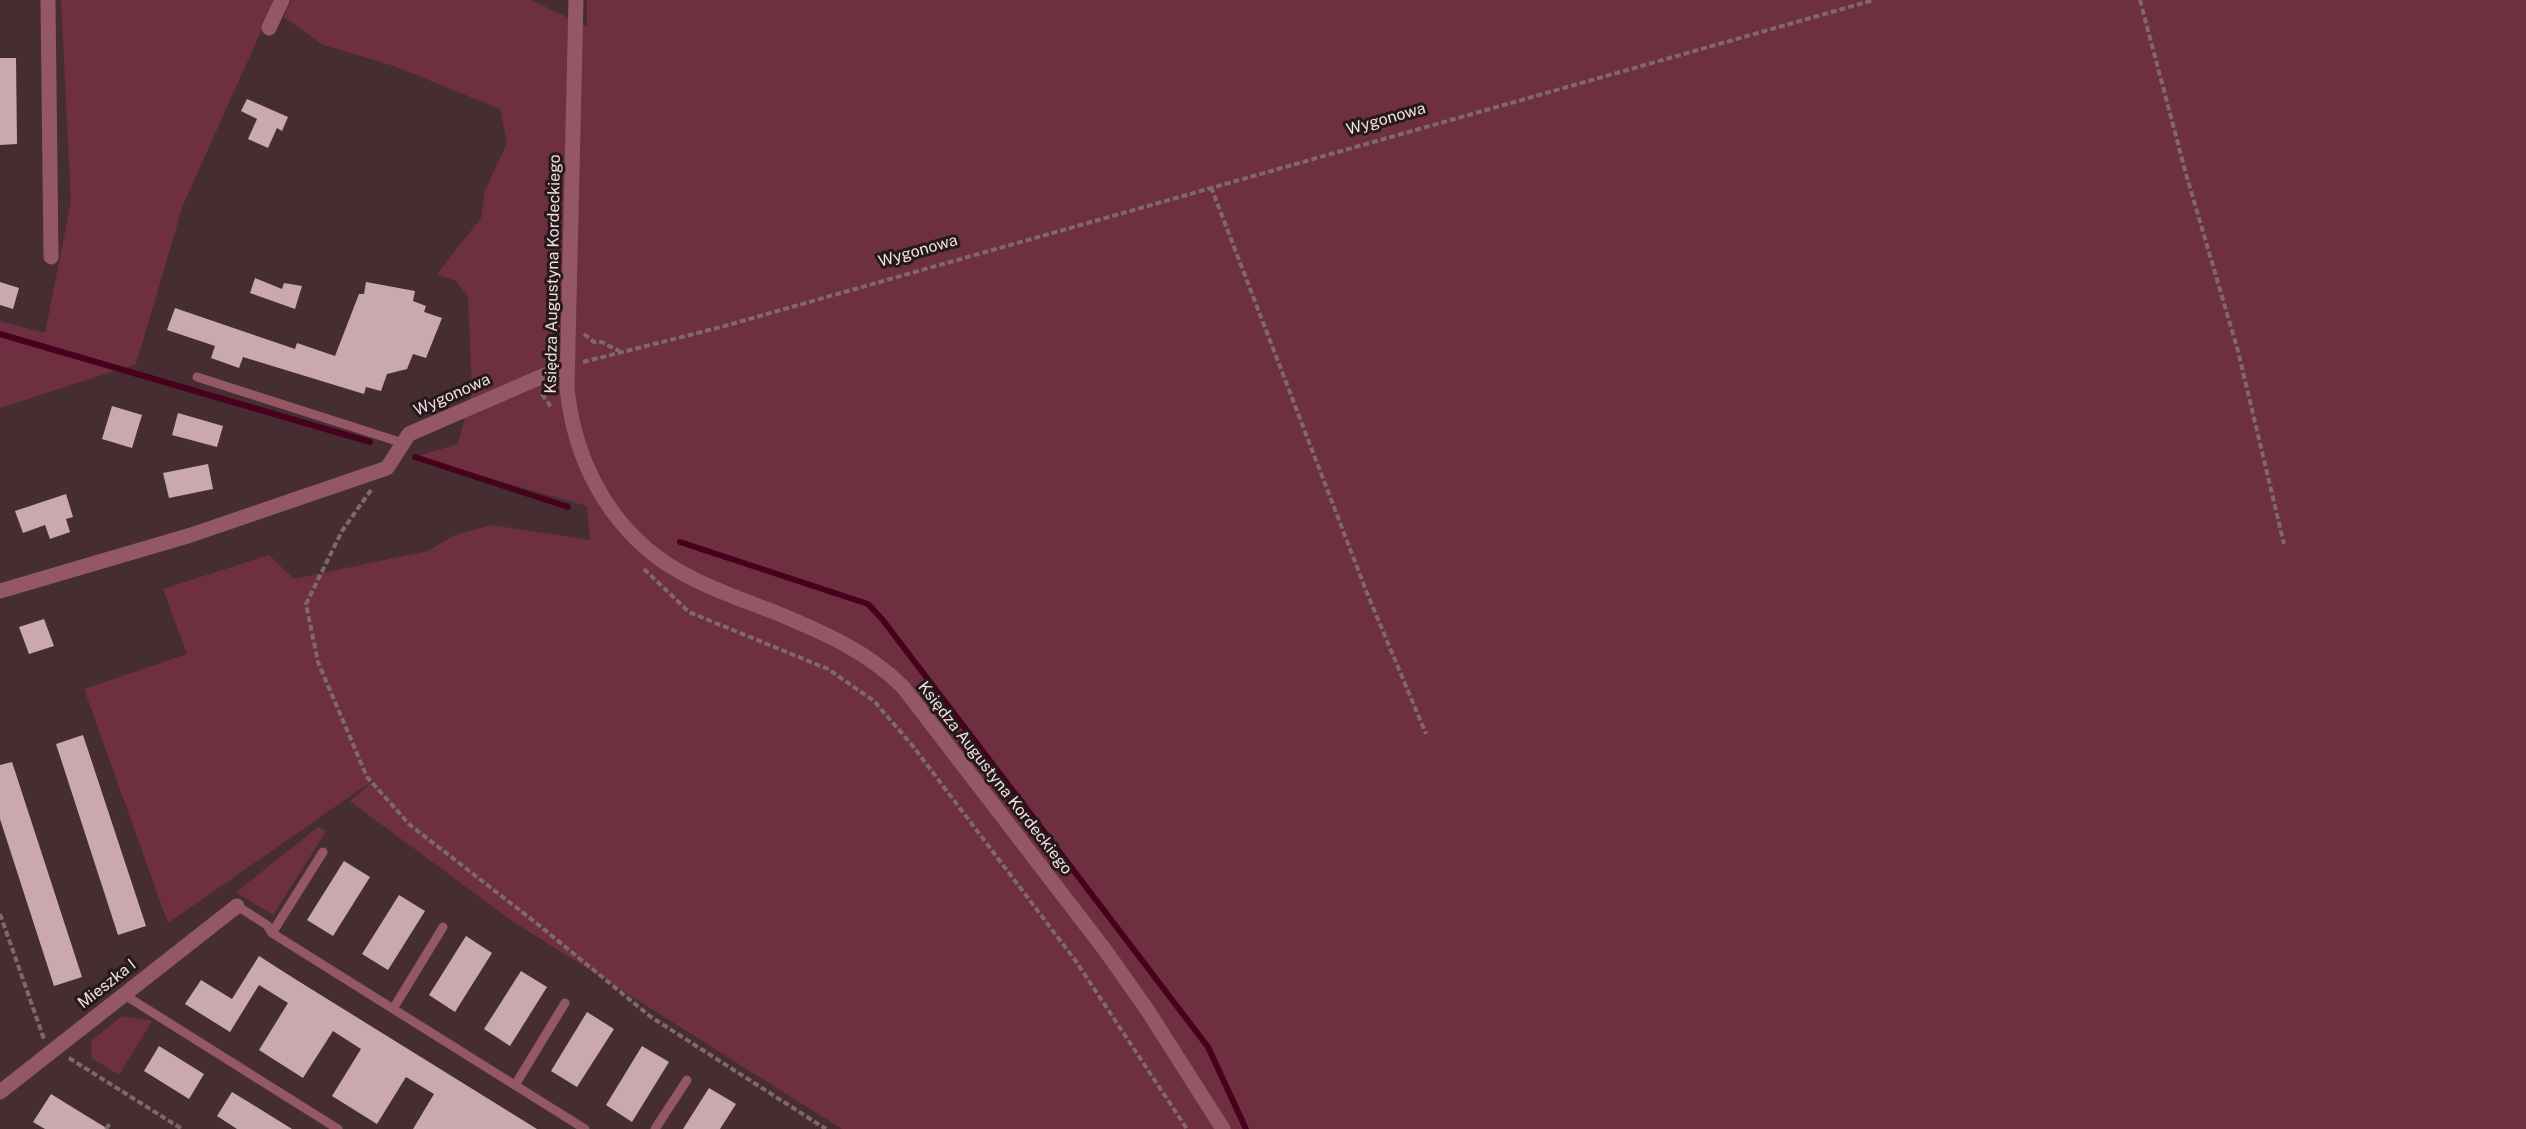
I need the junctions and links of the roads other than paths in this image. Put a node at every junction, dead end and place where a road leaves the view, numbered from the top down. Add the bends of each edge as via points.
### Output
1 (48, 0) edge
2 (282, 0) edge
3 (576, 0) edge
4 (269, 28) dead end
5 (51, 257) dead end
6 (566, 366) junction
7 (197, 376) dead end
8 (403, 442) junction
9 (0, 591) edge
10 (323, 852) dead end
11 (237, 906) joint
12 (443, 927) dead end
13 (272, 933) junction
14 (123, 994) junction
15 (565, 1003) dead end
16 (393, 1009) junction
17 (687, 1080) dead end
18 (515, 1085) junction
19 (0, 1092) edge
20 (338, 1129) edge
21 (585, 1129) edge
22 (655, 1129) edge
23 (1223, 1129) edge

1 - 5 street
2 - 4 street
3 - 6 street, Księdza Augustyna Kordeckiego
6 - 8 street, Wygonowa via 409,434
6 - 23 street, Księdza Augustyna Kordeckiego via 577,442 599,492 621,522 650,551 682,573 843,642 898,682 1105,950
7 - 8 lane
8 - 9 street, Wygonowa via 387,468 191,535
10 - 13 lane
11 - 13 lane via 267,925
11 - 14 street, Mieszka I
12 - 16 lane
13 - 16 lane
14 - 19 street, Mieszka I
14 - 20 lane
15 - 18 lane
16 - 18 lane
17 - 22 lane
18 - 21 lane

